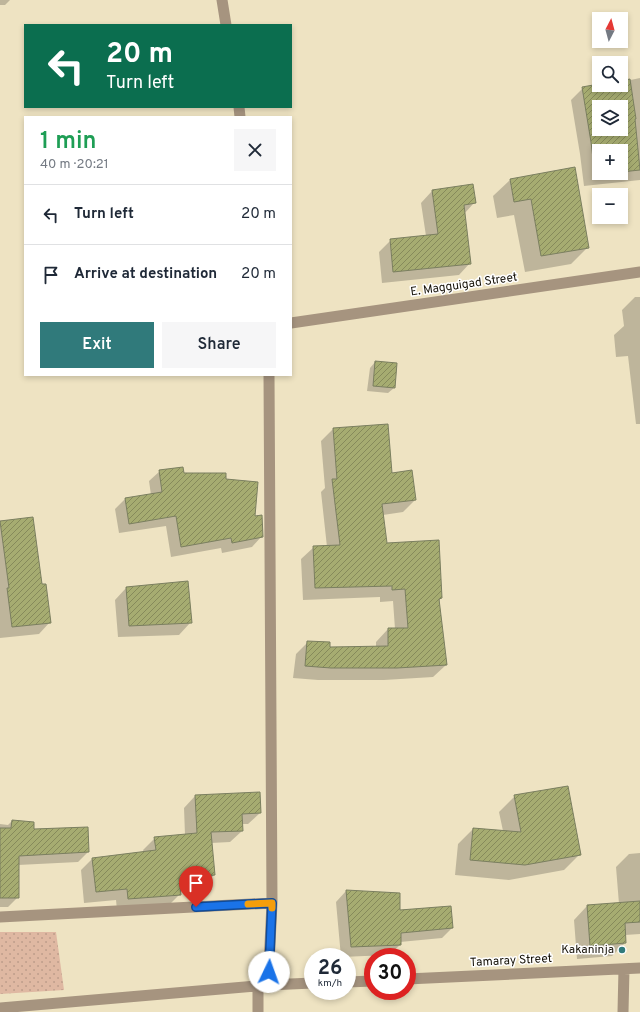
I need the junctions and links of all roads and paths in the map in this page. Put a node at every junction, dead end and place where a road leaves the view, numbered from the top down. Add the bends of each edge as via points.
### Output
1 (222, 0) edge
2 (226, 24) edge
3 (640, 272) edge
4 (292, 323) edge
5 (269, 376) edge
6 (272, 903) junction
7 (0, 917) edge
8 (640, 968) edge
9 (624, 969) junction
10 (416, 979) edge
11 (304, 984) edge
12 (263, 986) junction
13 (0, 1008) edge
14 (258, 1012) edge
15 (623, 1012) edge

1 - 2 street
3 - 4 street, E. Magguigad Street
5 - 6 street
6 - 7 street
6 - 12 street
8 - 9 street, Tamaray Street
9 - 10 street, Tamaray Street
9 - 15 street
11 - 12 street
12 - 13 street
12 - 14 street

